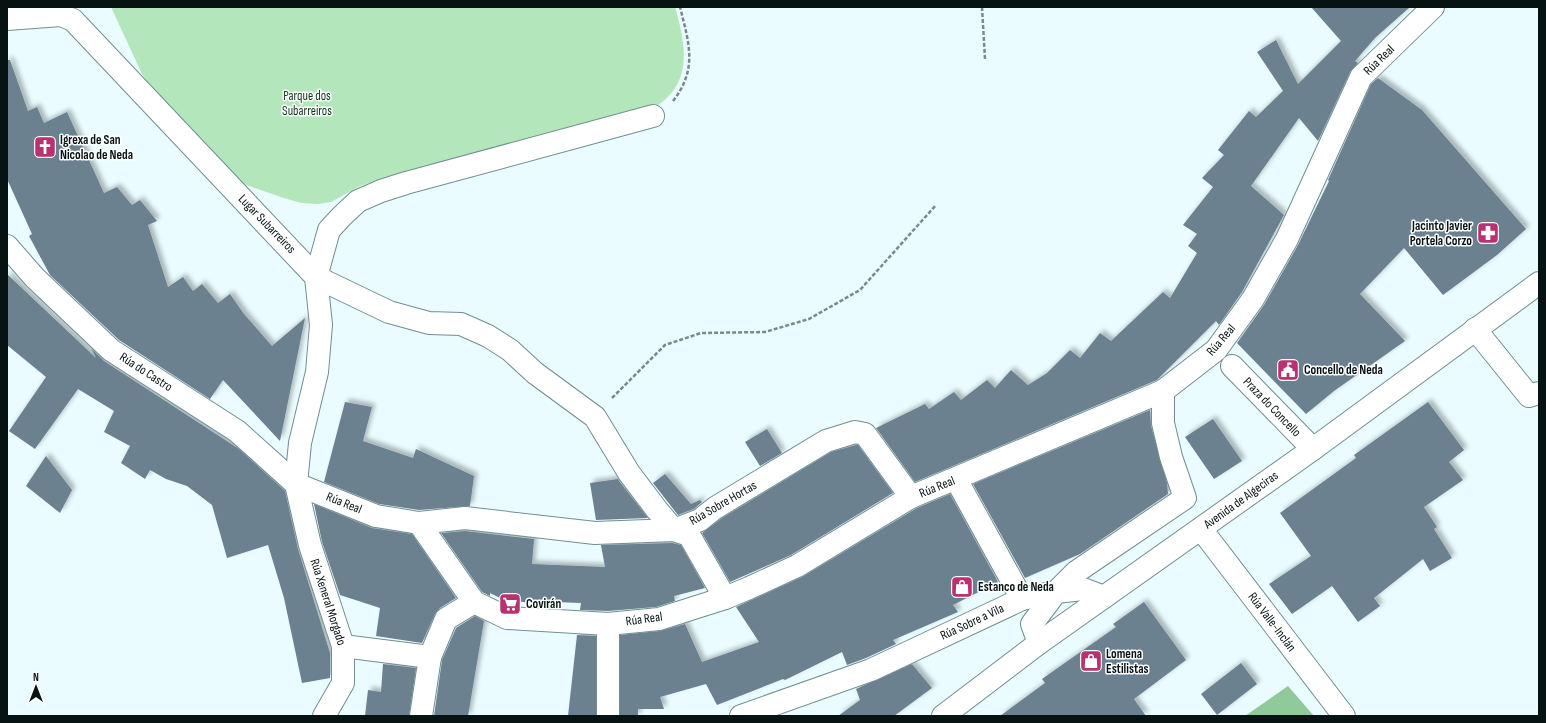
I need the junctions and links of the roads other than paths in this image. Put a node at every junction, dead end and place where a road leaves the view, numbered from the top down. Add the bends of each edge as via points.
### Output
1 (1434, 7) edge
2 (7, 19) edge
3 (653, 116) road end
4 (7, 246) edge
5 (316, 277) junction
6 (1539, 283) edge
7 (1476, 329) junction
8 (1232, 366) dead end
9 (1163, 391) junction
10 (1539, 393) edge
11 (1313, 449) junction
12 (956, 479) junction
13 (296, 484) junction
14 (911, 497) junction
15 (419, 523) junction
16 (1201, 529) junction
17 (674, 530) junction
18 (1056, 592) junction
19 (1104, 597) junction
20 (725, 598) junction
21 (1022, 598) junction
22 (474, 602) junction
23 (1072, 619) junction
24 (608, 624) junction
25 (1039, 643) junction
26 (343, 646) junction
27 (430, 657) junction
28 (324, 716) edge
29 (421, 716) edge
30 (608, 716) edge
31 (741, 716) edge
32 (943, 716) edge
33 (1344, 716) edge

1 - 9 street, Rúa Real via 1361,77 1287,238 1253,300 1216,350
2 - 5 street, Lugar Subarreiros via 61,15 73,20
3 - 5 street via 399,185 358,201 329,230
4 - 13 street, Rúa do Castro via 35,278 111,350 237,431
5 - 13 street via 321,325 317,372 300,443
5 - 17 street via 389,312 429,323 461,324 488,336 510,350 535,373 595,417 629,473
6 - 7 street, Avenida de Algeciras
7 - 10 street via 1529,396
7 - 11 street, Avenida de Algeciras
8 - 11 street, Praza do Concello
9 - 12 street, Rúa Real
9 - 18 street via 1163,423 1185,498 1076,572
11 - 16 street, Avenida de Algeciras
12 - 14 street, Rúa Real
12 - 21 street
13 - 15 street, Rúa Real via 376,516
13 - 26 street, Rúa Xeneral Morgado via 310,545
14 - 17 street, Rúa Sobre Hortas via 865,434 855,432 826,441 700,520
14 - 20 street, Rúa Real via 797,566
15 - 17 street, Rúa Sobre Hortas via 465,518 595,533
15 - 22 street, Rúa Real
16 - 19 street, Avenida de Algeciras
16 - 33 street, Rúa Valle-Inclán
17 - 20 street via 689,535
18 - 19 street, Rúa Sobre a Vila via 1083,589
18 - 21 street, Rúa Sobre a Vila
18 - 23 street via 1060,603
18 - 25 street via 1032,624
19 - 23 street, Avenida de Algeciras
20 - 24 street, Rúa Real via 659,619
21 - 31 street, Rúa Sobre a Vila via 871,670
22 - 24 street, Rúa Real via 507,618
22 - 27 street via 446,619
23 - 25 street, Avenida de Algeciras
24 - 30 street
25 - 32 street, Avenida de Algeciras
26 - 27 street
26 - 28 street, Rúa Xeneral Morgado via 343,683
27 - 29 street

